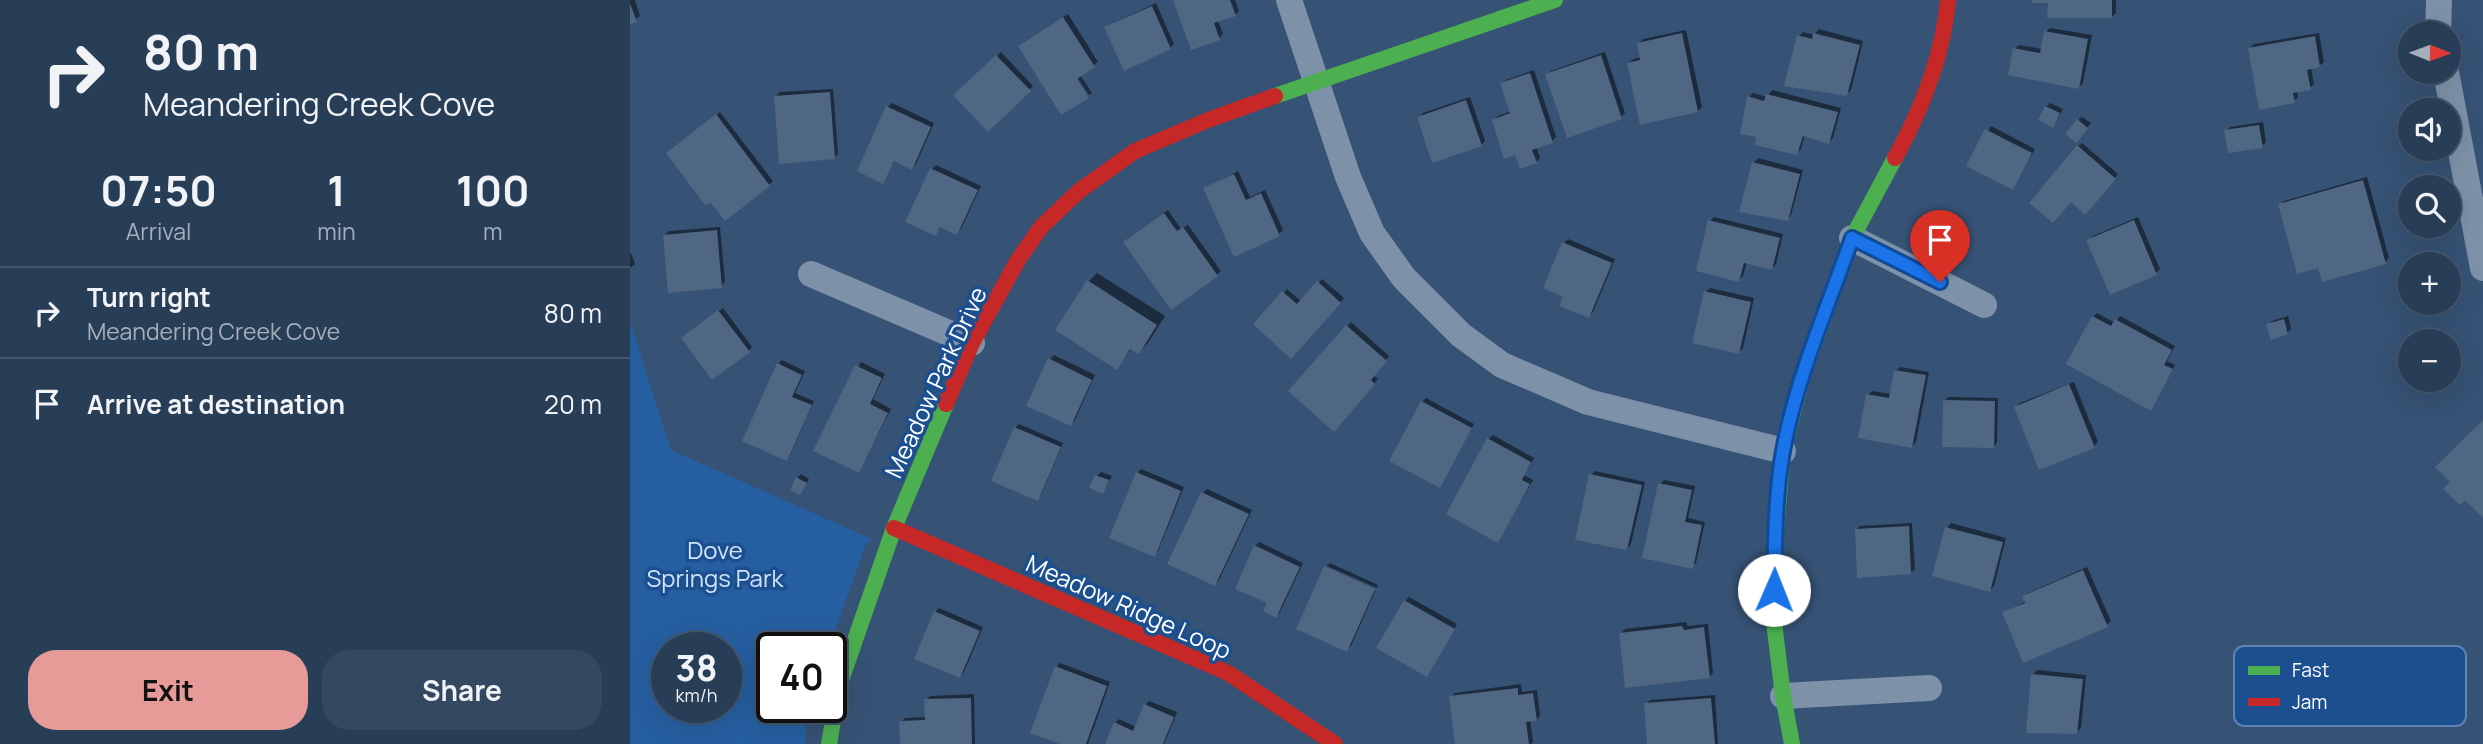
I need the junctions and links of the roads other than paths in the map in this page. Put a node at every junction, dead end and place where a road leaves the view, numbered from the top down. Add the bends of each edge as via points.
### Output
1 (1289, 0) edge
2 (1555, 0) edge
3 (1948, 0) edge
4 (2439, 0) edge
5 (2438, 21) edge
6 (1316, 81) junction
7 (2448, 84) edge
8 (1852, 238) junction
9 (2483, 268) edge
10 (811, 274) dead end
11 (1984, 305) dead end
12 (972, 343) junction
13 (1783, 451) junction
14 (894, 528) junction
15 (1929, 688) dead end
16 (1783, 696) junction
17 (829, 744) edge
18 (1335, 744) edge
19 (1792, 744) edge

1 - 6 street
2 - 6 street, Meadow Park Drive
3 - 8 street via 1934,71 1916,120
4 - 5 street
6 - 12 street, Meadow Park Drive via 1135,151 1079,191 1041,227
6 - 13 street via 1372,233 1404,278 1461,335 1502,365 1588,402
7 - 9 street
8 - 11 street
8 - 13 street via 1803,375
10 - 12 street
12 - 14 street, Meadow Park Drive
13 - 16 street via 1773,614
14 - 17 street, Meadow Park Drive via 839,686
14 - 18 street, Meadow Ridge Loop via 1228,673
15 - 16 street
16 - 19 street

